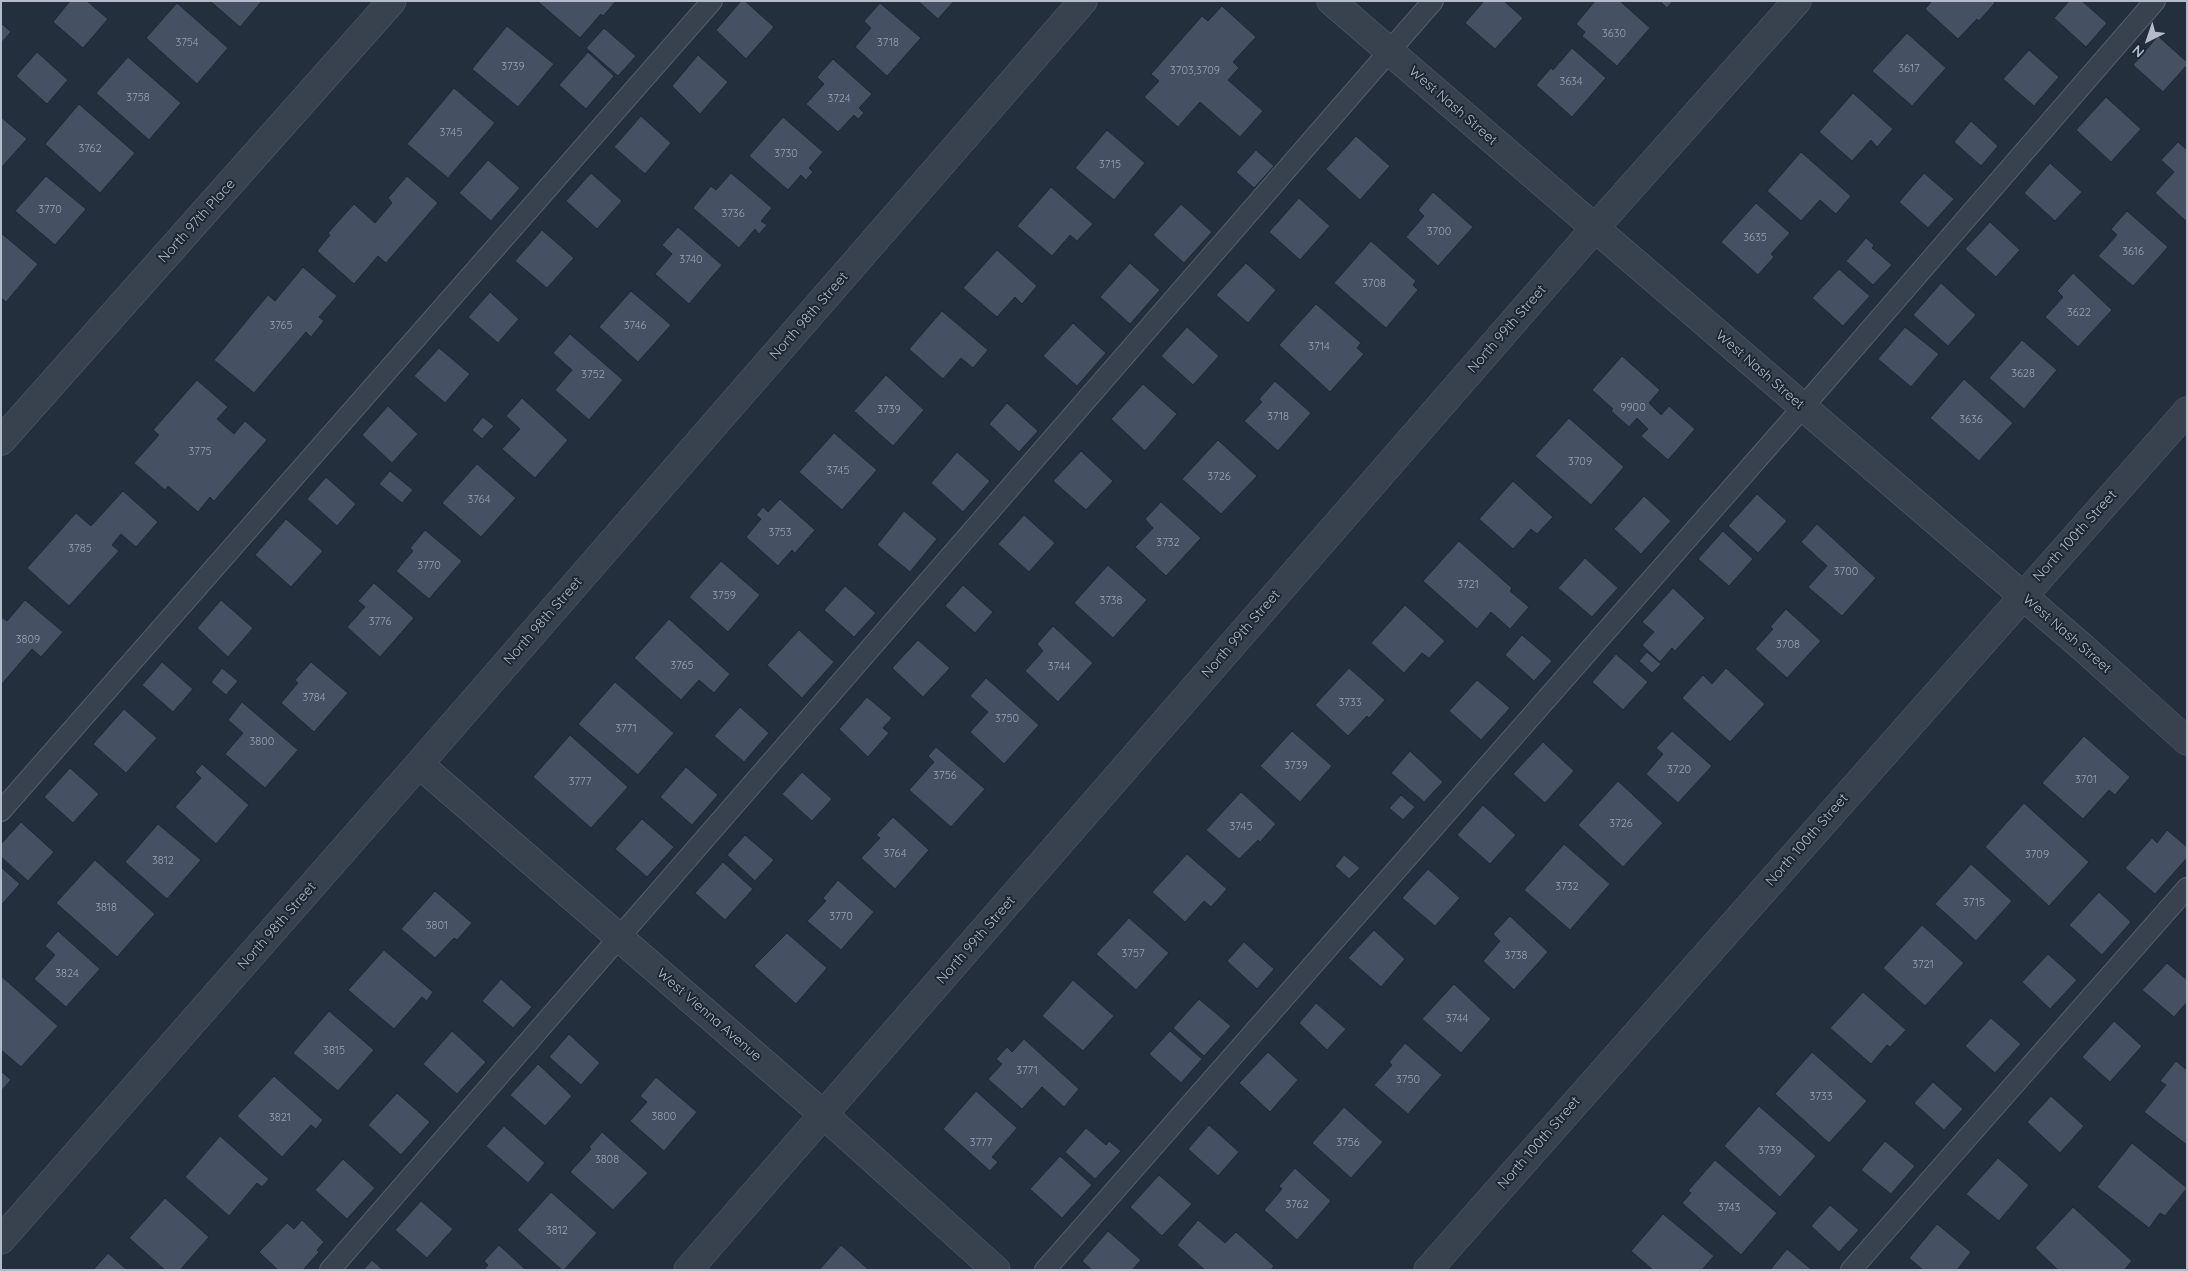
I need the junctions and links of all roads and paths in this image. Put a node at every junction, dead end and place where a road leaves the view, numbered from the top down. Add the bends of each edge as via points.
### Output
1 (392, 1) edge
2 (712, 1) edge
3 (1083, 1) edge
4 (1331, 1) edge
5 (1433, 1) edge
6 (1797, 1) edge
7 (2156, 1) edge
8 (1389, 51) junction
9 (1595, 228) junction
10 (1803, 407) junction
11 (2187, 411) edge
12 (1, 441) edge
13 (2022, 596) junction
14 (2187, 741) edge
15 (420, 764) junction
16 (1, 811) edge
17 (2187, 888) edge
18 (619, 937) junction
19 (824, 1115) junction
20 (1, 1240) edge
21 (330, 1270) edge
22 (688, 1270) edge
23 (996, 1270) edge
24 (1045, 1270) edge
25 (1428, 1270) edge
26 (1851, 1270) edge

1 - 12 street, North 97th Place
2 - 16 lane
3 - 15 street, North 98th Street
4 - 8 street, West Nash Street
5 - 8 lane
6 - 9 street, North 99th Street
7 - 10 lane
8 - 9 street, West Nash Street
8 - 18 lane
9 - 10 street, West Nash Street
9 - 19 street, North 99th Street
10 - 13 street, West Nash Street
10 - 24 lane
11 - 13 street, North 100th Street
13 - 14 street, West Nash Street
13 - 25 street, North 100th Street
15 - 18 street, West Vienna Avenue
15 - 20 street, North 98th Street
17 - 26 lane
18 - 19 street, West Vienna Avenue
18 - 21 lane
19 - 22 street, North 99th Street
19 - 23 street, West Vienna Avenue

